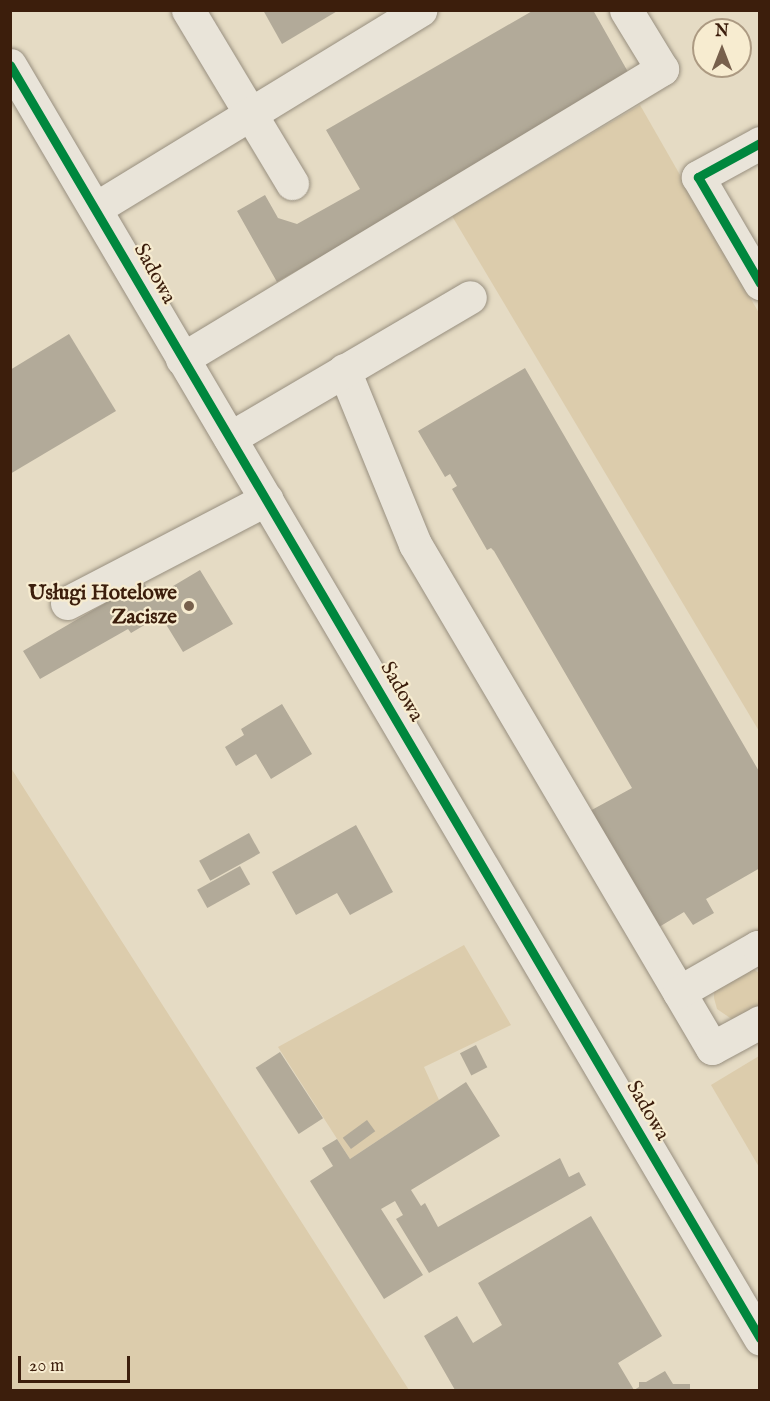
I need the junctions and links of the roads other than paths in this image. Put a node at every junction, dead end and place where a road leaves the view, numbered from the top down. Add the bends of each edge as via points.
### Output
1 (188, 10) edge
2 (420, 10) edge
3 (626, 10) edge
4 (10, 65) edge
5 (250, 113) junction
6 (759, 143) edge
7 (292, 183) dead end
8 (96, 208) junction
9 (759, 283) edge
10 (470, 297) dead end
11 (182, 359) junction
12 (344, 370) junction
13 (230, 438) junction
14 (267, 499) junction
15 (68, 603) dead end
16 (759, 949) edge
17 (679, 992) junction
18 (759, 1022) edge
19 (759, 1338) edge

1 - 5 street
2 - 5 street
3 - 11 street via 662,69
4 - 8 street, Sadowa
5 - 7 street
5 - 8 street
6 - 9 street via 698,177
8 - 11 street, Sadowa
10 - 12 street
11 - 13 street, Sadowa
12 - 13 street
12 - 17 street via 415,544
13 - 14 street, Sadowa
14 - 15 street
14 - 19 street, Sadowa
16 - 17 street
17 - 18 street via 712,1048

